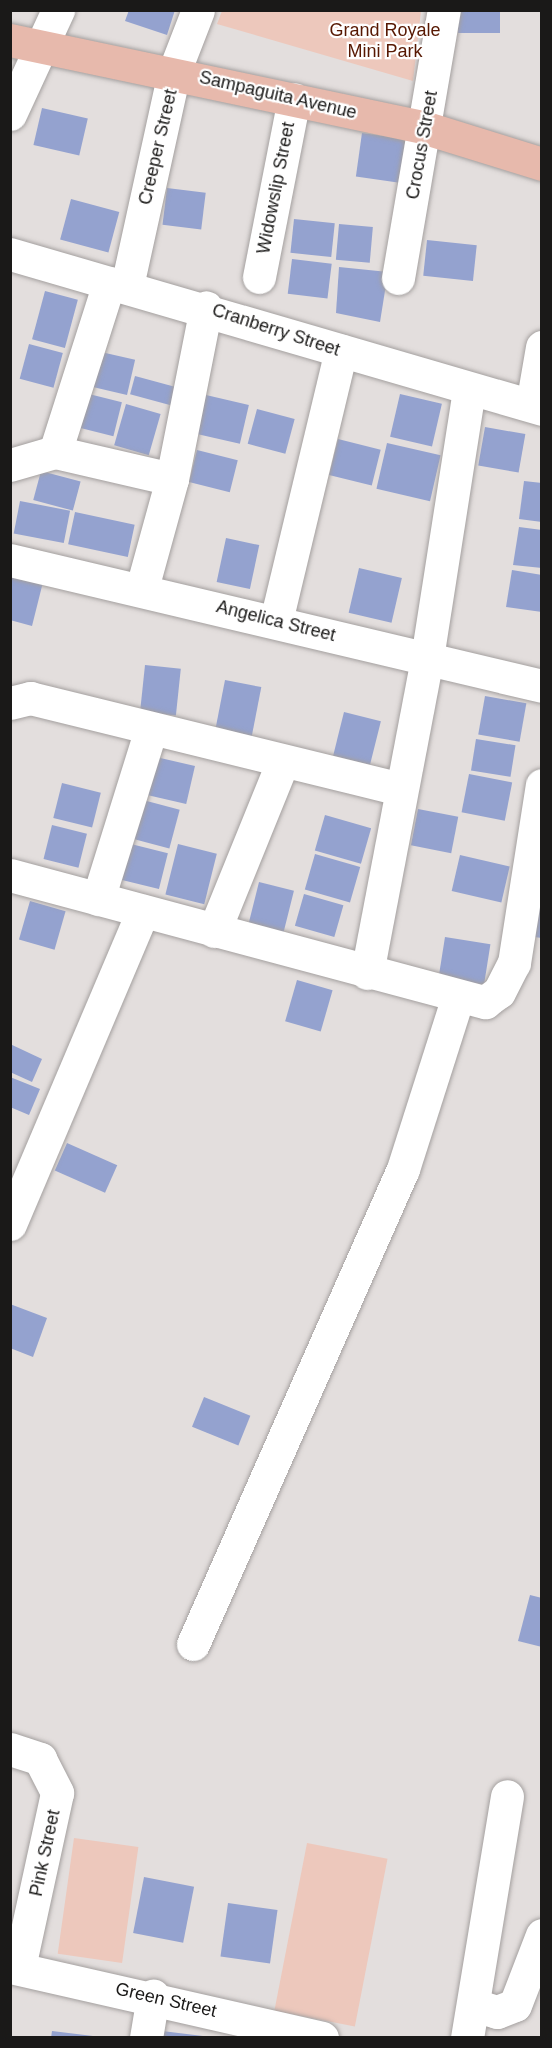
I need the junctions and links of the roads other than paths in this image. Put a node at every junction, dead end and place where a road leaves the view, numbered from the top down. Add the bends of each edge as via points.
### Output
1 (58, 10) edge
2 (198, 10) edge
3 (444, 10) edge
4 (10, 40) edge
5 (43, 48) junction
6 (174, 72) junction
7 (294, 99) junction
8 (10, 114) edge
9 (426, 128) junction
10 (542, 164) edge
11 (10, 254) edge
12 (259, 277) dead end
13 (398, 278) dead end
14 (118, 284) junction
15 (206, 307) junction
16 (542, 347) edge
17 (341, 351) junction
18 (469, 390) junction
19 (537, 407) edge
20 (55, 452) junction
21 (10, 465) edge
22 (172, 479) junction
23 (10, 560) edge
24 (142, 588) junction
25 (276, 621) junction
26 (428, 658) junction
27 (542, 686) edge
28 (10, 703) edge
29 (151, 729) junction
30 (283, 761) junction
31 (542, 785) edge
32 (401, 789) junction
33 (10, 875) edge
34 (98, 899) junction
35 (143, 911) junction
36 (214, 931) junction
37 (367, 973) junction
38 (458, 997) junction
39 (10, 1224) edge
40 (192, 1644) dead end
41 (17, 1750) edge
42 (507, 1796) dead end
43 (542, 1935) edge
44 (15, 1967) edge
45 (153, 1996) junction
46 (474, 2005) junction
47 (146, 2037) edge
48 (322, 2037) edge
49 (467, 2037) edge

1 - 5 street
2 - 6 street, Creeper Street
3 - 9 street, Crocus Street
4 - 5 main road, Sampaguita Avenue
5 - 6 main road, Sampaguita Avenue
5 - 8 street
6 - 7 main road, Sampaguita Avenue
6 - 14 street, Creeper Street
7 - 9 main road, Sampaguita Avenue
7 - 12 street, Widowslip Street
9 - 10 main road, Sampaguita Avenue
9 - 13 street, Crocus Street
11 - 14 street, Cranberry Street
14 - 15 street, Cranberry Street
14 - 20 street, Creeper Street
15 - 17 street, Cranberry Street
15 - 22 street
16 - 19 street
17 - 18 street, Cranberry Street
17 - 25 street
18 - 19 street, Cranberry Street
18 - 26 street
20 - 21 street
20 - 22 street
22 - 24 street
23 - 24 street, Angelica Street
24 - 25 street, Angelica Street
25 - 26 street, Angelica Street
26 - 27 street, Angelica Street
26 - 32 street
28 - 29 street via 30,698
29 - 30 street
29 - 34 street
30 - 32 street
30 - 36 street
31 - 38 street via 507,980 485,1002
32 - 37 street
33 - 34 street
34 - 35 street
35 - 36 street
35 - 39 street
36 - 37 street
37 - 38 street
38 - 40 street via 412,1147
41 - 44 street, Pink Street via 50,1772 57,1793
42 - 46 street
43 - 46 street via 515,2005 497,2012
44 - 45 street, Green Street
45 - 47 street
45 - 48 street, Green Street
46 - 49 street

